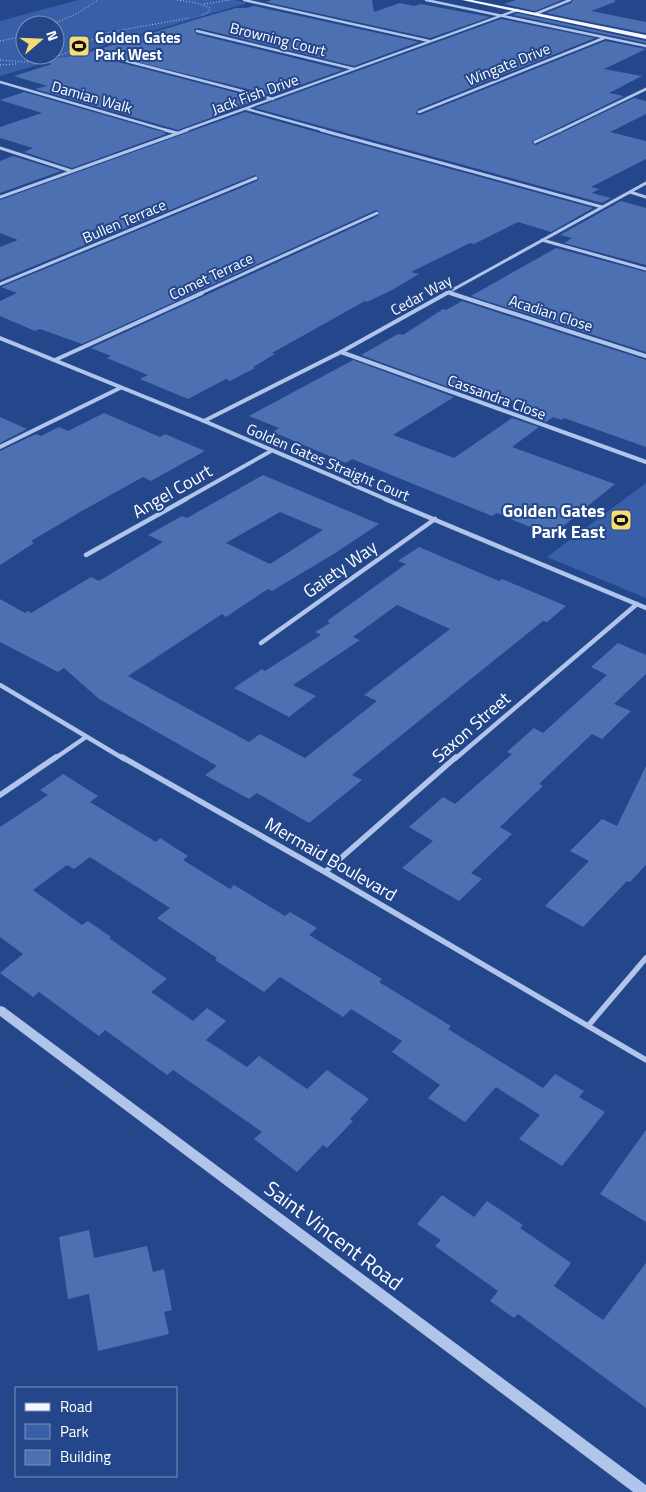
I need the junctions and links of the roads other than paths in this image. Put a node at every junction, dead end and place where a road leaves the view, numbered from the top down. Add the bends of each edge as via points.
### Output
1 (244, 0) edge
2 (426, 0) edge
3 (465, 0) edge
4 (570, 0) edge
5 (517, 10) junction
6 (535, 14) junction
7 (500, 16) junction
8 (197, 31) dead end
9 (646, 37) edge
10 (604, 38) junction
11 (430, 41) junction
12 (646, 46) edge
13 (111, 57) dead end
14 (354, 69) junction
15 (0, 82) edge
16 (646, 89) edge
17 (273, 99) junction
18 (246, 109) junction
19 (419, 112) dead end
20 (178, 133) junction
21 (535, 142) dead end
22 (0, 148) edge
23 (72, 172) junction
24 (256, 178) dead end
25 (646, 183) edge
26 (629, 192) junction
27 (0, 197) edge
28 (646, 197) edge
29 (602, 208) junction
30 (377, 213) dead end
31 (542, 240) junction
32 (646, 269) edge
33 (0, 284) edge
34 (450, 293) junction
35 (0, 338) edge
36 (341, 352) junction
37 (646, 356) edge
38 (54, 361) junction
39 (120, 388) junction
40 (204, 421) junction
41 (0, 447) edge
42 (270, 451) junction
43 (646, 462) edge
44 (435, 519) junction
45 (86, 555) dead end
46 (637, 604) junction
47 (646, 608) edge
48 (261, 642) dead end
49 (0, 685) edge
50 (86, 737) junction
51 (0, 795) edge
52 (324, 872) junction
53 (646, 958) edge
54 (3, 1015) edge
55 (588, 1026) junction
56 (646, 1060) edge
57 (644, 1492) edge

1 - 11 street
2 - 7 street
3 - 5 main road
4 - 6 street
5 - 6 main road
5 - 7 street, Jack Fish Drive
6 - 9 main road
7 - 10 street
7 - 11 street, Jack Fish Drive
8 - 14 street, Browning Court
10 - 12 street
10 - 19 street, Wingate Drive
11 - 14 street, Jack Fish Drive
13 - 17 street
14 - 17 street, Jack Fish Drive
15 - 20 street, Damian Walk
16 - 21 street
17 - 18 street, Jack Fish Drive
18 - 20 street, Jack Fish Drive
18 - 29 street
20 - 23 street, Jack Fish Drive
22 - 23 street
23 - 27 street, Jack Fish Drive
24 - 33 street, Bullen Terrace
25 - 26 street, Cedar Way
26 - 28 street
26 - 29 street, Cedar Way
29 - 31 street, Cedar Way
30 - 38 street, Comet Terrace
31 - 32 street
31 - 34 street, Cedar Way
34 - 36 street, Cedar Way
34 - 37 street, Acadian Close
35 - 38 street, Golden Gates Straight Court
36 - 40 street, Cedar Way
36 - 43 street, Cassandra Close
38 - 39 street, Golden Gates Straight Court
39 - 40 street, Golden Gates Straight Court
39 - 41 street
40 - 42 street, Golden Gates Straight Court
42 - 44 street, Golden Gates Straight Court
42 - 45 street, Angel Court
44 - 46 street, Golden Gates Straight Court
44 - 48 street, Gaiety Way
46 - 47 street, Golden Gates Straight Court
46 - 52 street, Saxon Street
49 - 50 street, Mermaid Boulevard
50 - 51 street
50 - 52 street, Mermaid Boulevard
52 - 55 street, Mermaid Boulevard
53 - 55 street
54 - 57 street, Saint Vincent Road
55 - 56 street, Mermaid Boulevard

